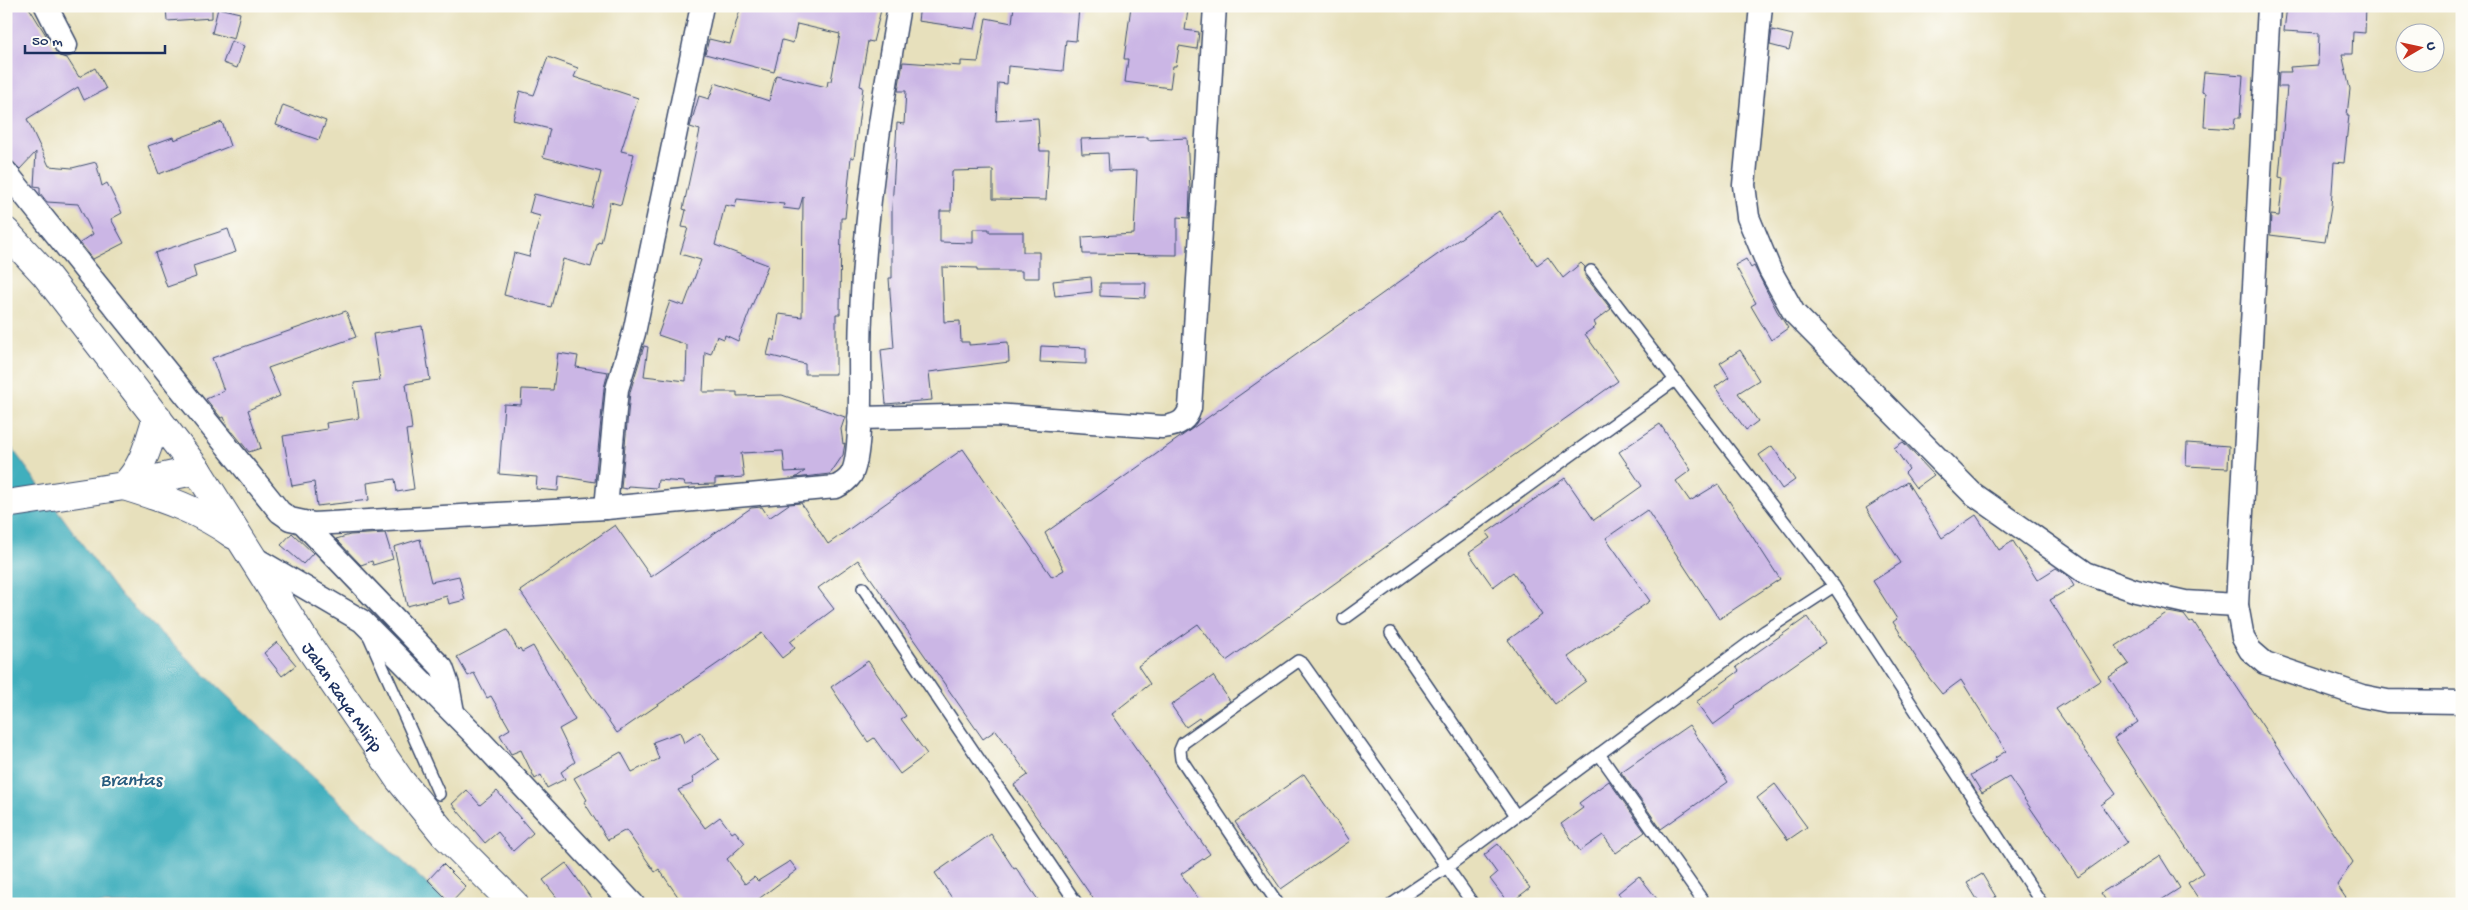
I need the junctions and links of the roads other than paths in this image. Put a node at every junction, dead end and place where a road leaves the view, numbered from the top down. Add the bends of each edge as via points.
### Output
1 (46, 6) edge
2 (702, 6) edge
3 (899, 6) edge
4 (1215, 6) edge
5 (1761, 6) edge
6 (2269, 6) edge
7 (66, 45) dead end
8 (6, 172) edge
9 (6, 232) edge
10 (1592, 271) dead end
11 (1675, 380) junction
12 (157, 417) junction
13 (859, 418) junction
14 (197, 470) junction
15 (117, 487) junction
16 (6, 504) edge
17 (606, 508) junction
18 (303, 524) junction
19 (244, 546) junction
20 (1834, 586) junction
21 (863, 588) dead end
22 (2237, 605) junction
23 (1344, 619) dead end
24 (362, 621) junction
25 (1391, 633) dead end
26 (2462, 702) edge
27 (453, 712) junction
28 (1599, 754) junction
29 (439, 794) dead end
30 (1515, 814) junction
31 (1447, 867) junction
32 (514, 904) edge
33 (633, 904) edge
34 (1077, 904) edge
35 (1278, 904) edge
36 (1392, 904) edge
37 (1473, 904) edge
38 (1704, 904) edge
39 (2042, 904) edge

1 - 7 street
2 - 17 street via 634,333 617,389
3 - 13 street via 878,131 864,256
4 - 13 street via 1188,416 1180,423 1162,427 994,415
5 - 22 street via 1744,185 1745,204 1770,270 1794,313 1972,493 2086,573 2136,591 2177,600
6 - 22 street
8 - 18 street via 280,512
9 - 12 main road, Jalan Raya Mlirip via 45,274
10 - 11 lane
11 - 20 lane
11 - 23 lane
12 - 14 main road, Jalan Raya Mlirip
12 - 15 main road via 136,475
13 - 17 street via 855,465 845,482 836,487
14 - 15 main road
14 - 19 main road, Jalan Raya Mlirip
15 - 16 main road
15 - 19 main road via 185,507 218,523
17 - 18 street
18 - 27 street via 442,668
19 - 24 street
19 - 32 main road, Jalan Raya Mlirip via 399,779 444,834
20 - 28 lane via 1765,631
20 - 39 lane
21 - 34 lane
22 - 26 street via 2243,638 2250,650 2265,663 2362,696
24 - 27 street
24 - 29 lane
25 - 30 lane
27 - 33 street
28 - 30 lane
28 - 38 lane
30 - 31 lane
31 - 35 lane via 1303,664 1294,662 1182,743 1180,750 1181,759
31 - 36 lane
31 - 37 lane

